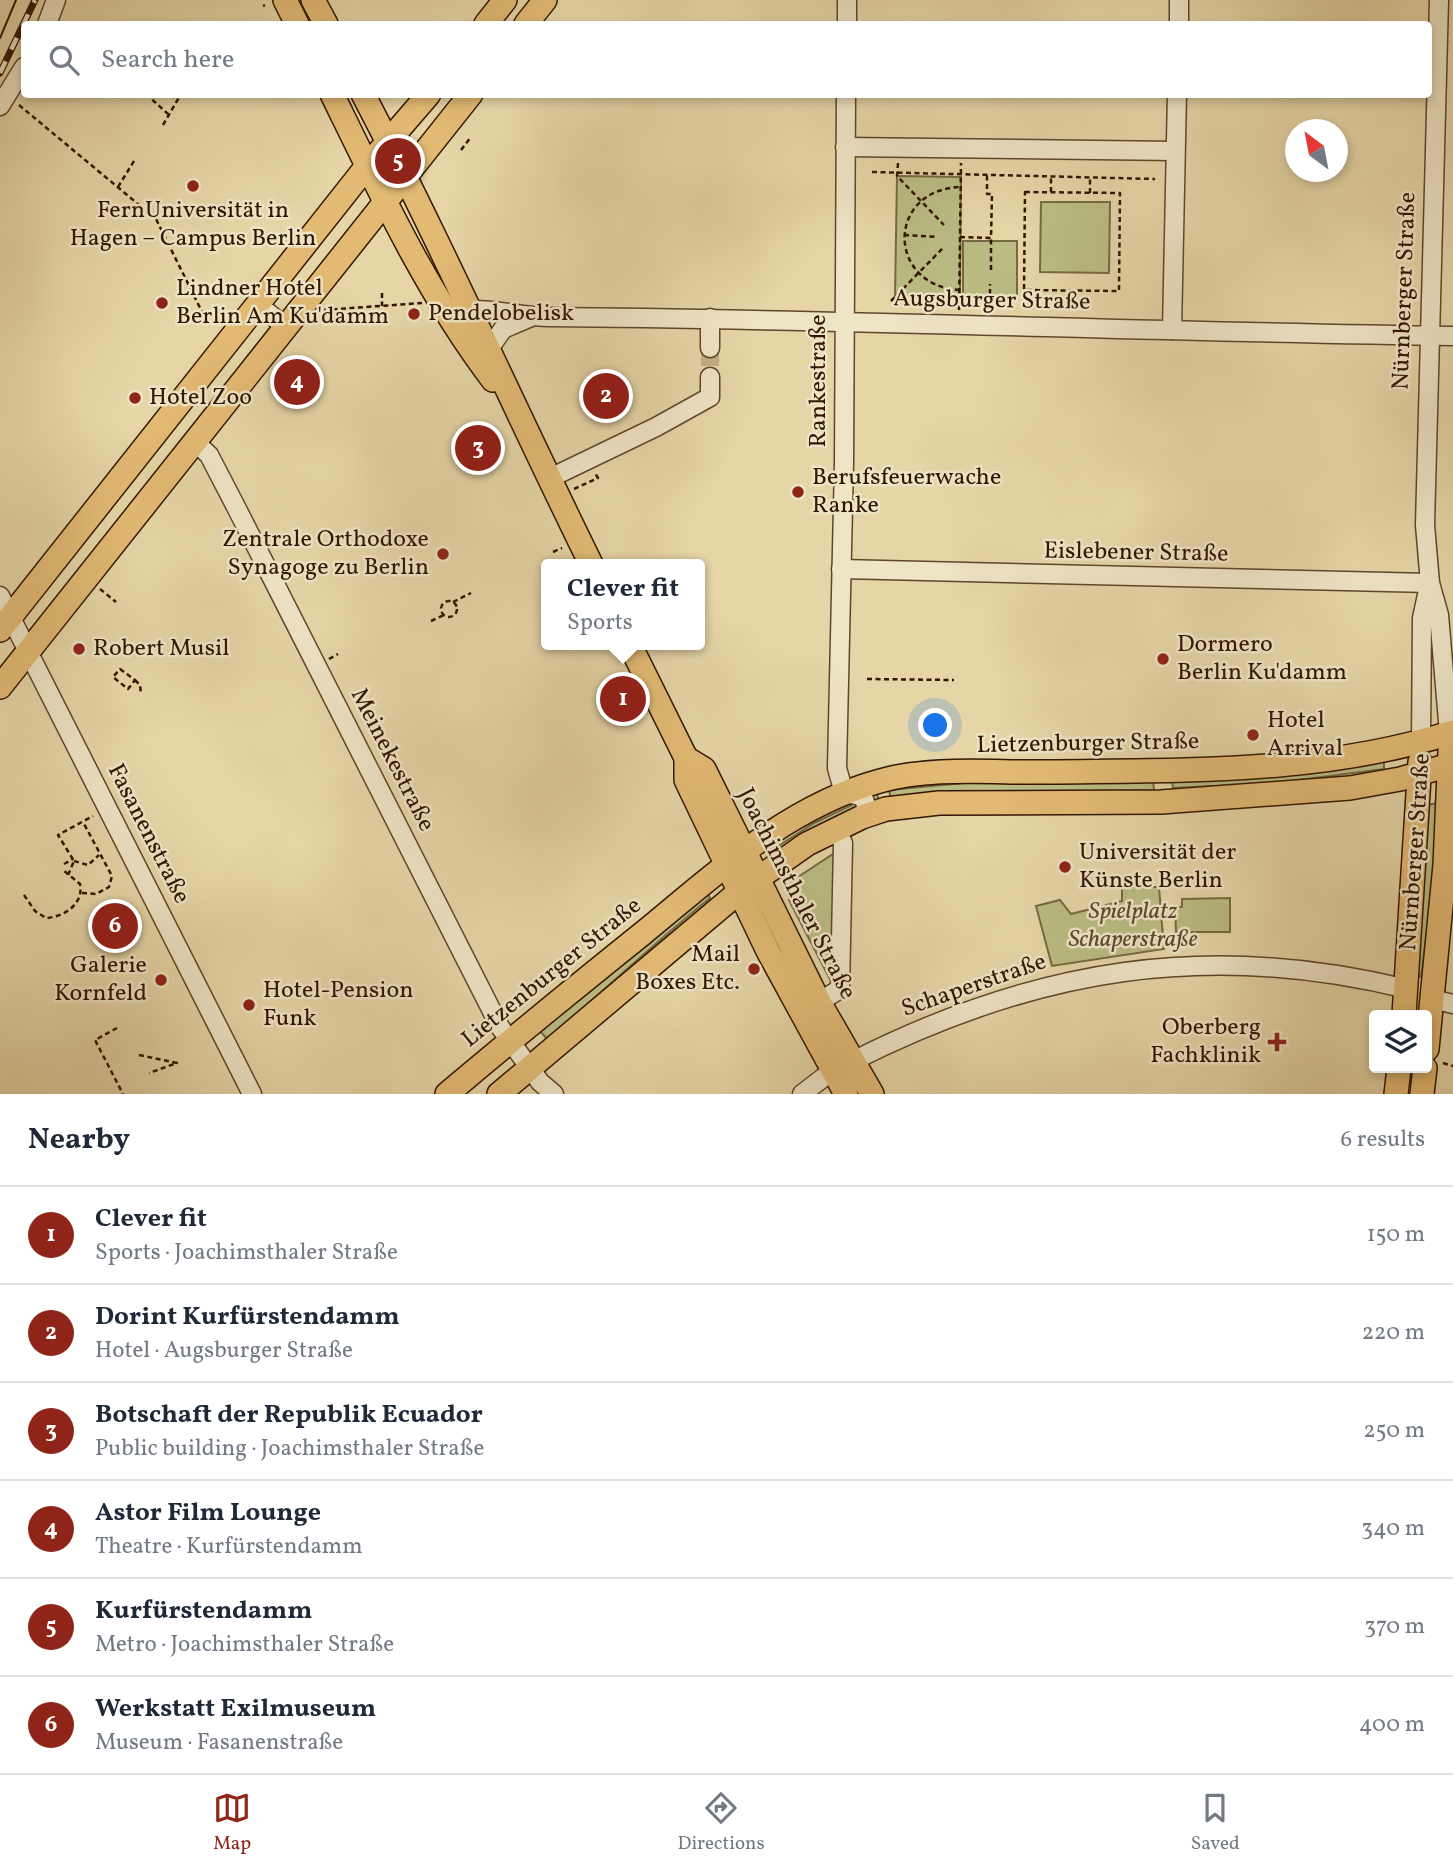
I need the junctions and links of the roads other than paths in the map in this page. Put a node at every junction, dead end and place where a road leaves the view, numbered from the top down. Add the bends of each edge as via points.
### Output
1 (56, 0) edge
2 (313, 0) edge
3 (505, 0) edge
4 (545, 0) edge
5 (847, 0) edge
6 (1179, 0) edge
7 (1439, 0) edge
8 (271, 4) edge
9 (48, 21) edge
10 (293, 21) edge
11 (324, 21) edge
12 (488, 21) edge
13 (528, 21) edge
14 (847, 21) edge
15 (1179, 21) edge
16 (21, 72) edge
17 (334, 98) edge
18 (365, 98) edge
19 (425, 98) edge
20 (468, 98) edge
21 (846, 98) edge
22 (1177, 98) edge
23 (4, 100) edge
24 (387, 141) junction
25 (845, 147) junction
26 (1175, 151) junction
27 (367, 166) junction
28 (405, 176) junction
29 (385, 200) junction
30 (257, 304) junction
31 (470, 310) junction
32 (531, 317) junction
33 (710, 318) junction
34 (843, 322) junction
35 (285, 326) junction
36 (1172, 330) junction
37 (1431, 335) junction
38 (1453, 336) edge
39 (709, 348) tunnel mouth
40 (489, 349) junction
41 (710, 377) tunnel mouth
42 (513, 408) junction
43 (195, 442) junction
44 (548, 479) junction
45 (588, 559) edge
46 (841, 569) junction
47 (1430, 583) junction
48 (3, 614) edge
49 (632, 650) edge
50 (28, 652) junction
51 (0, 687) edge
52 (1451, 732) edge
53 (1421, 741) junction
54 (1452, 764) edge
55 (1162, 770) junction
56 (1420, 774) junction
57 (844, 793) junction
58 (1161, 802) junction
59 (869, 815) junction
60 (835, 828) junction
61 (736, 859) junction
62 (748, 885) junction
63 (1407, 989) junction
64 (820, 1002) junction
65 (1443, 1002) edge
66 (1405, 1010) edge
67 (509, 1041) junction
68 (1432, 1055) edge
69 (853, 1061) junction
70 (530, 1068) junction
71 (832, 1071) junction
72 (1398, 1073) edge
73 (1428, 1073) edge
74 (252, 1094) edge
75 (447, 1094) edge
76 (499, 1094) edge
77 (554, 1094) edge
78 (802, 1094) edge
79 (846, 1094) edge
80 (872, 1094) edge
81 (1396, 1094) edge
82 (1422, 1094) edge

1 - 9 street
2 - 11 main road
3 - 12 main road
4 - 13 main road
5 - 14 street
6 - 15 street
7 - 37 street, Nürnberger Straße
8 - 10 main road
16 - 23 street
17 - 27 main road
18 - 24 main road
19 - 24 main road
20 - 28 main road
21 - 25 street, Rankestraße
22 - 26 street
24 - 27 main road
24 - 28 main road
25 - 26 street
25 - 34 street, Rankestraße
26 - 36 street
27 - 29 main road
27 - 30 main road
28 - 29 main road
28 - 31 main road
29 - 35 main road
29 - 42 main road via 461,338
30 - 35 street
30 - 48 main road
31 - 32 street, Augsburger Straße via 493,309
31 - 40 main road
32 - 33 street, Augsburger Straße
32 - 40 street, Augsburger Straße via 503,329
33 - 34 street, Augsburger Straße
33 - 39 street
34 - 36 street, Augsburger Straße
34 - 46 street, Rankestraße
35 - 43 main road
36 - 37 street, Augsburger Straße
37 - 38 street, Augsburger Straße
37 - 47 street, Nürnberger Straße via 1425,525
40 - 42 main road
41 - 44 street via 710,397
42 - 44 main road
43 - 50 main road
43 - 67 street, Meinekestraße via 209,454
44 - 45 main road
46 - 47 street, Eislebener Straße
46 - 57 street, Rankestraße via 837,768
47 - 52 street, Nürnberger Straße via 1439,615
47 - 53 street, Nürnberger Straße via 1422,618
48 - 50 street, Fasanenstraße
49 - 61 main road, Joachimsthaler Straße via 686,758 686,780
50 - 51 main road
50 - 74 street, Fasanenstraße
52 - 53 main road, Lietzenburger Straße
52 - 54 main road, Nürnberger Straße
53 - 55 main road, Lietzenburger Straße via 1313,762
53 - 56 main road, Nürnberger Straße
54 - 56 main road
54 - 65 main road, Nürnberger Straße
55 - 57 main road, Lietzenburger Straße via 939,774 883,780
55 - 58 street
56 - 58 main road via 1350,788
56 - 63 main road, Nürnberger Straße
57 - 59 street via 863,796
57 - 61 main road, Lietzenburger Straße via 798,817
58 - 59 main road via 939,803
59 - 60 main road
60 - 62 main road
60 - 64 street via 843,844 840,989
61 - 62 main road, Joachimsthaler Straße
61 - 67 main road, Lietzenburger Straße
62 - 64 main road, Joachimsthaler Straße
62 - 70 main road
62 - 71 main road, Joachimsthaler Straße
63 - 65 main road
63 - 66 main road, Nürnberger Straße
63 - 69 street, Schaperstraße via 1292,968 1218,964 1142,969 1060,981 987,1002
64 - 69 main road, Joachimsthaler Straße
65 - 68 main road, Nürnberger Straße
67 - 70 street, Meinekestraße
67 - 75 main road, Lietzenburger Straße
69 - 80 main road, Joachimsthaler Straße
70 - 76 main road
70 - 77 street, Meinekestraße
71 - 78 street
71 - 79 main road, Joachimsthaler Straße
72 - 81 main road
73 - 82 main road, Nürnberger Straße

